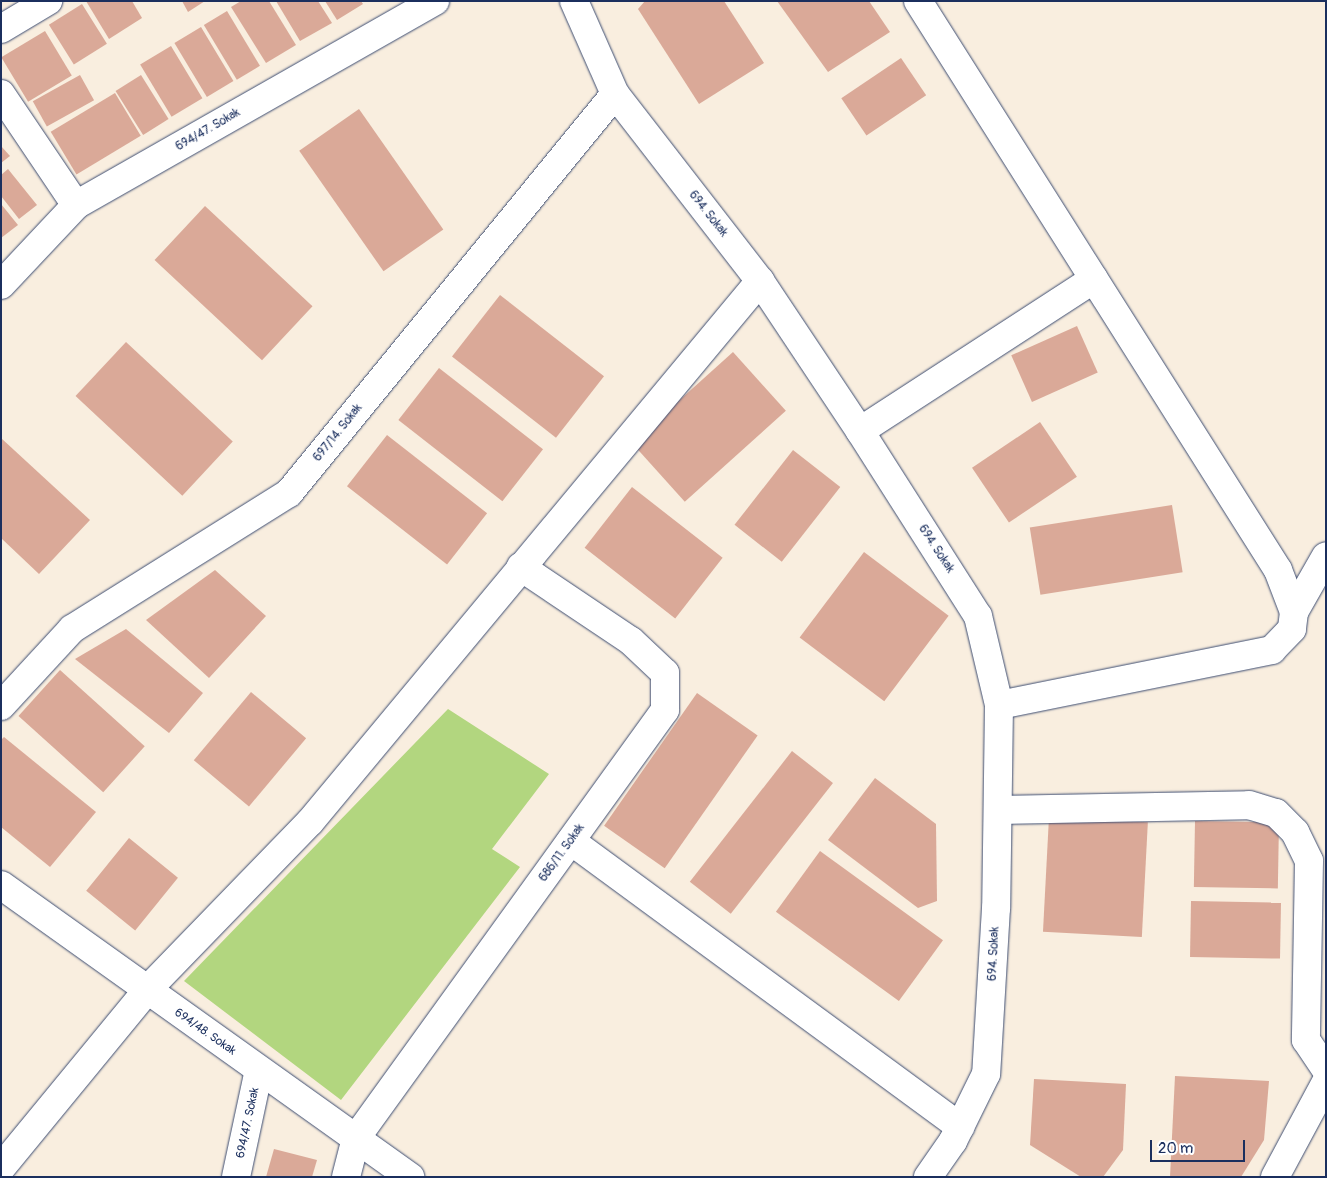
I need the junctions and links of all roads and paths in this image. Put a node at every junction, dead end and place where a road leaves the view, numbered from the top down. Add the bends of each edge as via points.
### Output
1 (48, 1) edge
2 (435, 1) edge
3 (574, 1) edge
4 (918, 1) edge
5 (1, 29) edge
6 (1, 94) edge
7 (615, 94) junction
8 (76, 206) junction
9 (1094, 278) junction
10 (760, 281) junction
11 (1, 285) edge
12 (860, 431) junction
13 (1326, 556) edge
14 (521, 567) junction
15 (1294, 612) junction
16 (999, 704) junction
17 (1, 706) edge
18 (998, 810) junction
19 (570, 841) junction
20 (1, 885) edge
21 (147, 990) junction
22 (259, 1070) junction
23 (1326, 1070) edge
24 (1326, 1082) edge
25 (960, 1127) junction
26 (356, 1138) junction
27 (1, 1168) edge
28 (236, 1177) edge
29 (346, 1177) edge
30 (410, 1177) edge
31 (928, 1177) edge
32 (1275, 1177) edge

1 - 5 street
2 - 8 street, 694/47. Sokak
3 - 7 street, 694. Sokak
4 - 9 street
6 - 8 street
7 - 10 street, 694. Sokak
7 - 17 street, 697/14. Sokak via 288,493 72,629
8 - 11 street, 694/47. Sokak
9 - 12 street
9 - 15 street via 1278,570
10 - 12 street, 694. Sokak
10 - 14 street
12 - 16 street, 694. Sokak via 978,616
13 - 15 street
14 - 19 street, 686/11. Sokak via 632,642 665,673 665,710
14 - 21 street via 310,822
15 - 16 street via 1292,629 1272,650
16 - 18 street, 694. Sokak
18 - 23 street via 1249,805 1276,813 1295,832 1309,861 1306,1040
18 - 25 street, 694. Sokak via 986,1074
19 - 25 street
19 - 26 street, 686/11. Sokak
20 - 21 street, 694/48. Sokak
21 - 22 street, 694/48. Sokak
21 - 27 street
22 - 26 street, 694/48. Sokak
22 - 28 street, 694/47. Sokak
24 - 32 street
25 - 31 street, 694. Sokak
26 - 29 street, 686/11. Sokak
26 - 30 street, 694/48. Sokak

